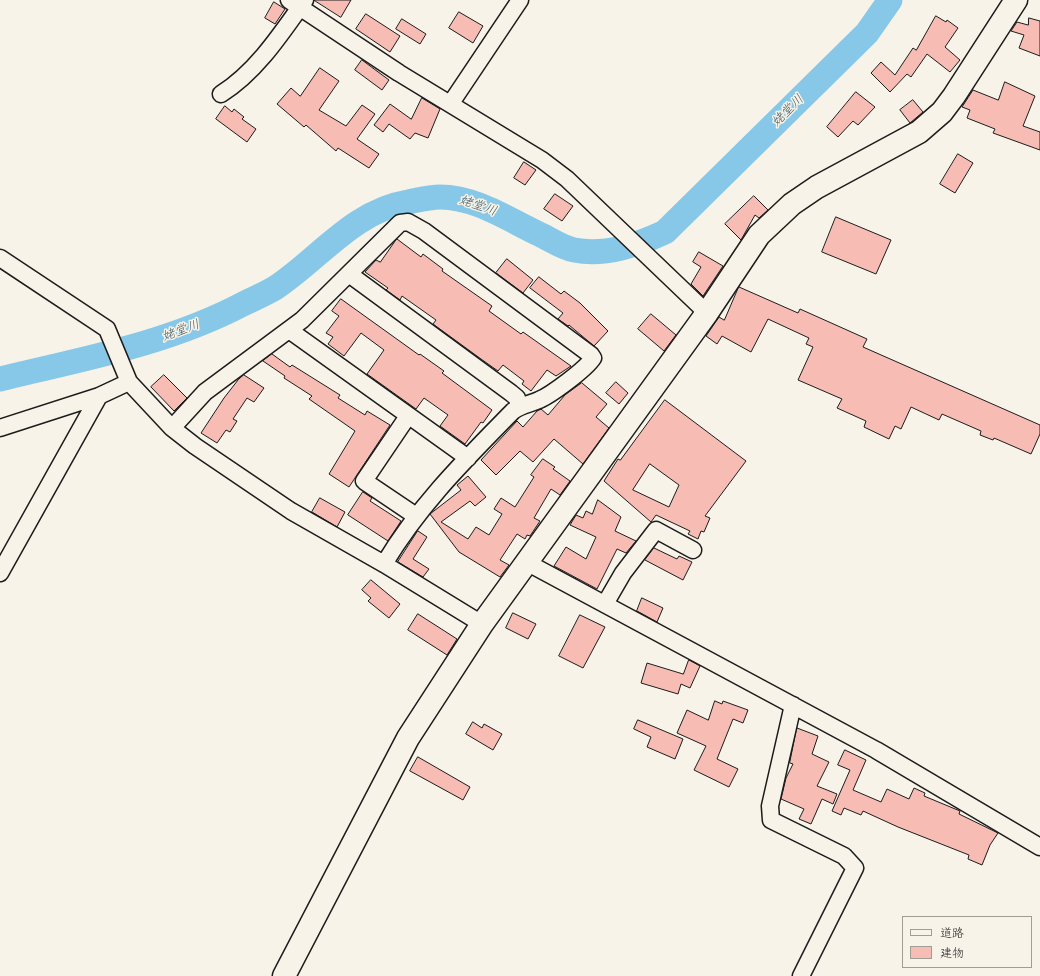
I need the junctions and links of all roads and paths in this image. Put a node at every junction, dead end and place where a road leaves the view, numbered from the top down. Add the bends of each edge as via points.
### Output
1 (520, 0) edge
2 (1016, 0) edge
3 (298, 2) edge
4 (220, 94) dead end
5 (451, 104) junction
6 (0, 258) edge
7 (349, 274) junction
8 (708, 313) junction
9 (289, 330) junction
10 (127, 378) junction
11 (99, 396) junction
12 (519, 406) junction
13 (408, 416) junction
14 (0, 428) edge
15 (172, 428) junction
16 (468, 458) junction
17 (416, 516) junction
18 (693, 550) dead end
19 (526, 562) junction
20 (384, 564) junction
21 (0, 573) edge
22 (605, 604) junction
23 (482, 624) junction
24 (793, 705) junction
25 (1040, 847) edge
26 (284, 976) edge
27 (801, 976) edge

1 - 5 street
2 - 8 street via 942,112 919,132 818,187 781,213 759,235
3 - 4 street via 263,56 233,86
3 - 5 street via 393,69
5 - 8 street via 542,160 567,179
6 - 10 street via 107,329
7 - 9 street
7 - 12 street via 511,393 517,398
7 - 12 street via 400,223 408,222 424,231 591,355 591,362 564,383 541,399
8 - 19 street
9 - 13 street
9 - 15 street via 205,392
10 - 11 street
10 - 15 street
11 - 14 street
11 - 21 street
12 - 16 street
13 - 16 street
13 - 17 street via 364,481
15 - 20 street via 291,511
16 - 17 street
17 - 20 street
18 - 22 street via 656,530 623,573
19 - 22 street
19 - 23 street
20 - 23 street
22 - 24 street
23 - 26 street via 408,738
24 - 25 street via 876,750
24 - 27 street via 770,806 771,820 844,856 855,868

